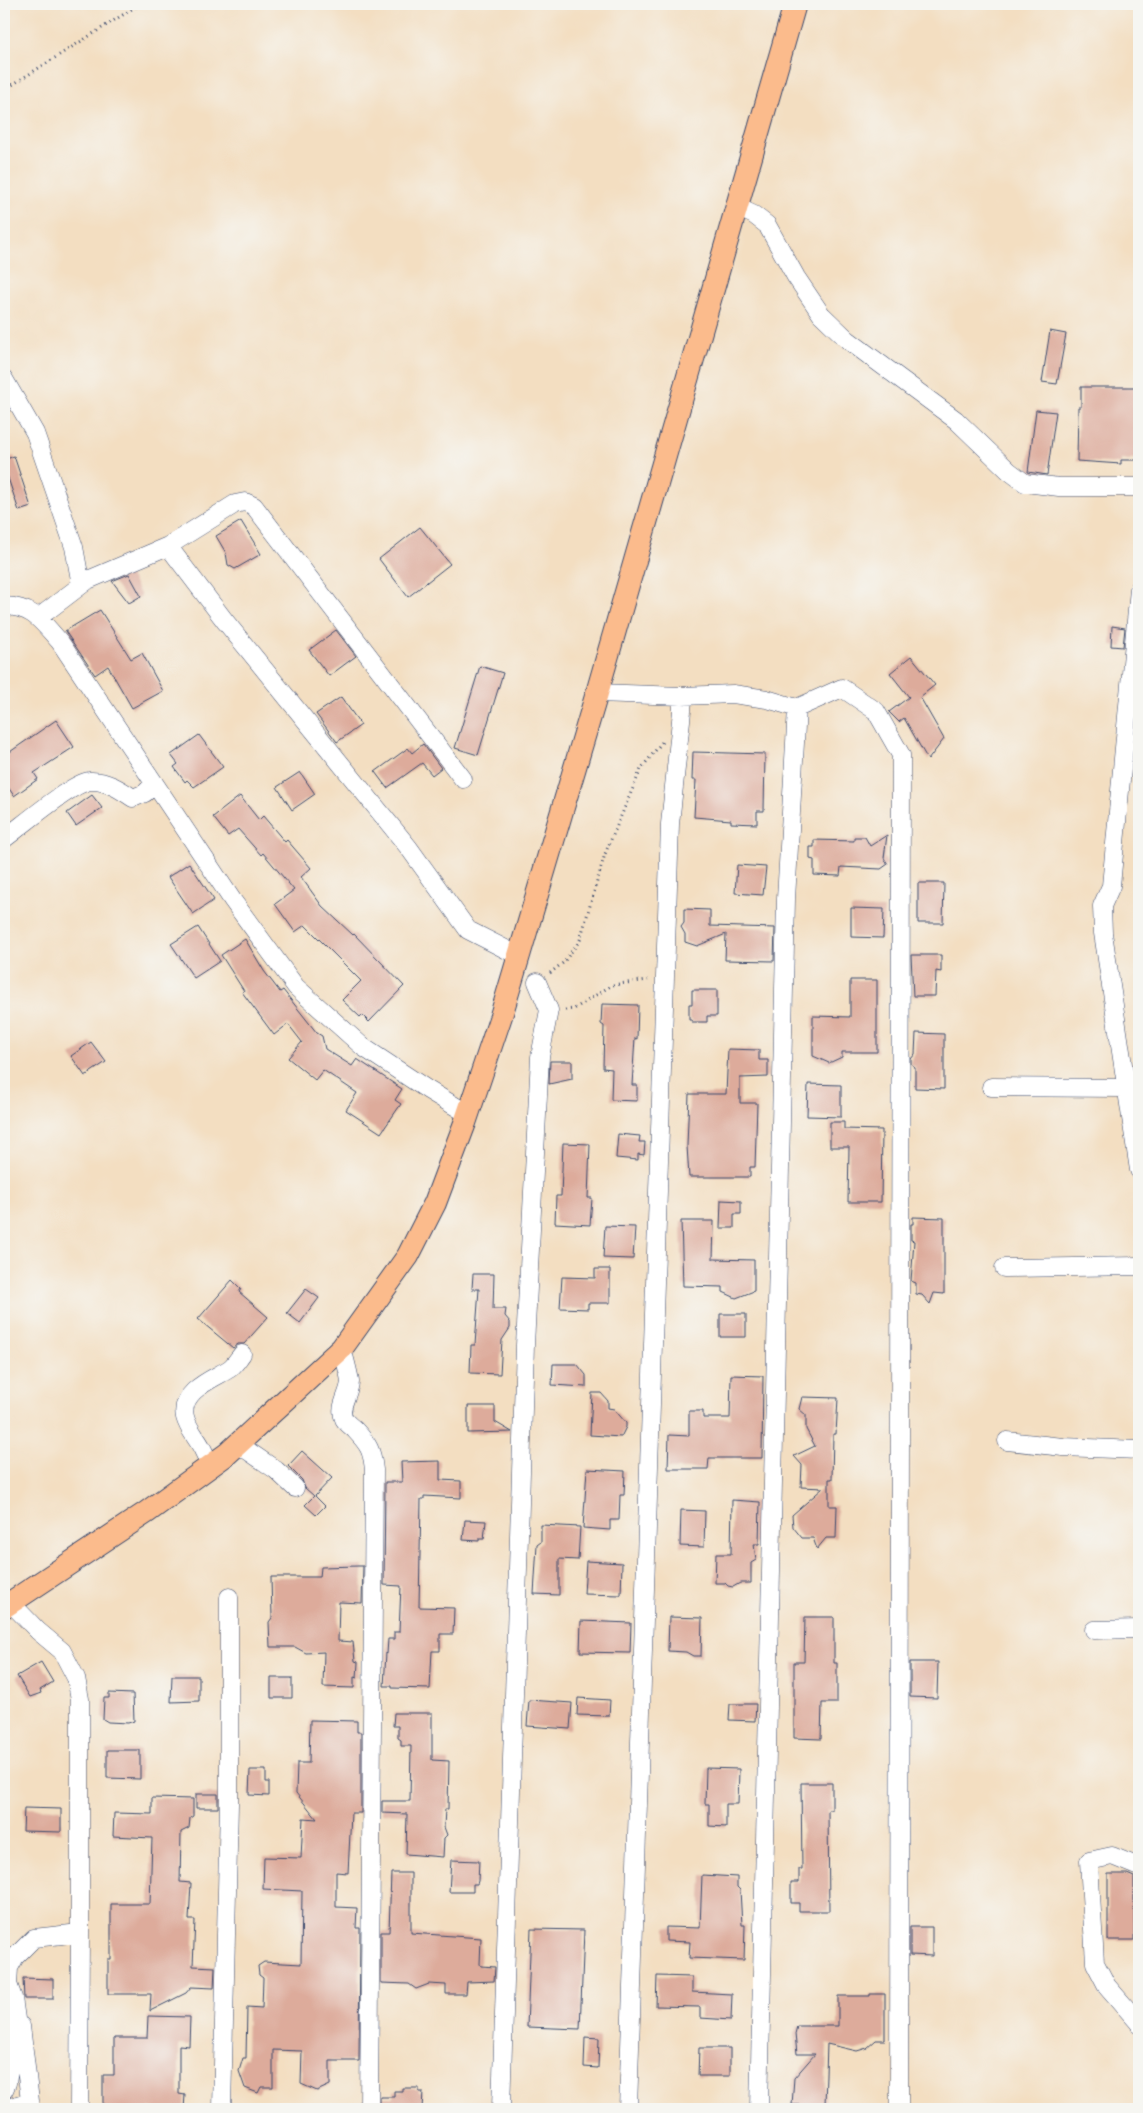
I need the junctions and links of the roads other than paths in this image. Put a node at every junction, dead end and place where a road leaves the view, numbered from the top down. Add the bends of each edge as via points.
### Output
1 (795, 4) edge
2 (737, 207) junction
3 (4, 379) edge
4 (1139, 487) edge
5 (168, 546) junction
6 (81, 585) junction
7 (1139, 589) edge
8 (4, 606) edge
9 (38, 618) junction
10 (597, 694) junction
11 (682, 696) junction
12 (797, 708) junction
13 (463, 779) dead end
14 (154, 784) junction
15 (4, 839) edge
16 (519, 956) junction
17 (537, 982) road end
18 (991, 1087) dead end
19 (1126, 1088) junction
20 (468, 1114) junction
21 (1139, 1170) edge
22 (1139, 1266) edge
23 (1004, 1268) dead end
24 (342, 1348) junction
25 (242, 1354) dead end
26 (1007, 1440) dead end
27 (238, 1444) junction
28 (1139, 1450) edge
29 (210, 1466) junction
30 (295, 1488) dead end
31 (229, 1597) dead end
32 (8, 1605) edge
33 (1139, 1628) edge
34 (1094, 1630) dead end
35 (1139, 1867) edge
36 (80, 1933) junction
37 (15, 2012) junction
38 (1139, 2023) edge
39 (4, 2090) edge
40 (4, 2109) edge
41 (79, 2109) edge
42 (222, 2109) edge
43 (369, 2109) edge
44 (501, 2109) edge
45 (628, 2109) edge
46 (759, 2109) edge
47 (899, 2109) edge

1 - 2 main road
2 - 4 street via 767,225 821,314 848,340 956,420 1025,483
2 - 10 main road
3 - 6 street via 34,433 74,547
5 - 6 street
5 - 13 street via 236,504 246,502 254,506
5 - 16 street via 409,848 468,930
6 - 9 street
7 - 19 street via 1114,858 1110,886 1102,906 1103,933
8 - 9 street via 34,613
9 - 14 street via 60,642
10 - 11 street
10 - 16 main road
11 - 12 street via 734,694
11 - 45 street via 670,824
12 - 46 street via 786,899
12 - 47 street via 842,688 876,711 901,755
14 - 15 street via 133,798 104,783 76,786
14 - 20 street via 232,901 296,987 363,1047
16 - 20 main road
17 - 44 street via 549,1010 540,1057 525,1345
18 - 19 street
19 - 21 street
20 - 24 main road via 435,1203 408,1256
22 - 23 street
24 - 27 main road
24 - 43 street via 350,1378 342,1408 344,1420 369,1444 374,1470
25 - 29 street via 230,1368 195,1390 186,1404 188,1424
26 - 28 street via 1062,1447
27 - 29 main road
27 - 30 street via 276,1470
29 - 32 main road
31 - 42 street via 230,1707
32 - 36 street via 62,1651 76,1678 80,1699
33 - 34 street
35 - 38 street via 1112,1856 1089,1861 1095,1963 1107,1986
36 - 37 street via 34,1938 15,1957 9,1968 8,1984
36 - 41 street
37 - 39 street via 13,2045
37 - 40 street via 20,2022 30,2102

